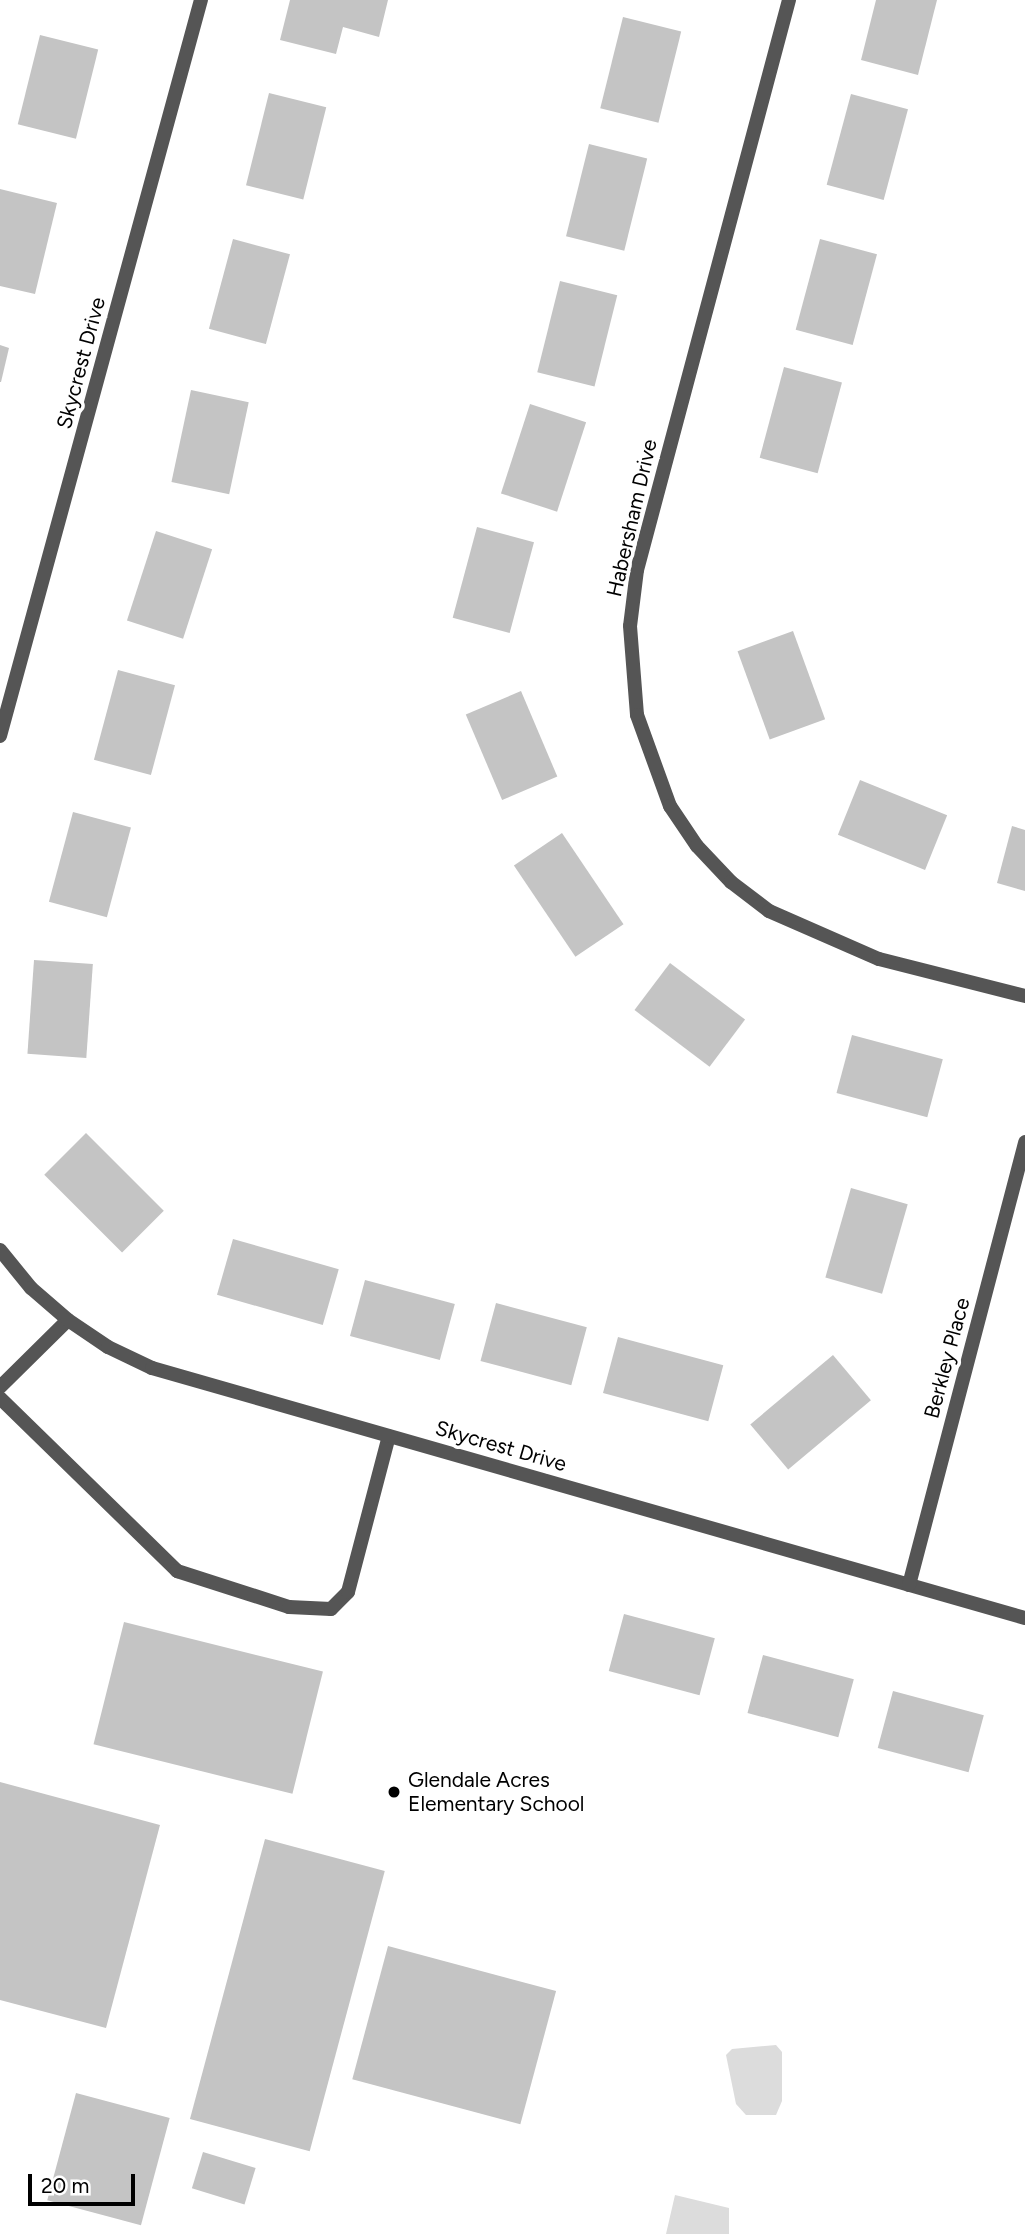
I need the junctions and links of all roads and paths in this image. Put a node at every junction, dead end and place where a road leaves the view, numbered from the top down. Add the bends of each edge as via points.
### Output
1 (201, 0) edge
2 (789, 0) edge
3 (0, 736) edge
4 (1025, 996) edge
5 (1025, 1142) edge
6 (0, 1250) edge
7 (68, 1320) junction
8 (0, 1387) edge
9 (0, 1398) edge
10 (389, 1436) junction
11 (909, 1586) junction
12 (1025, 1618) edge

1 - 3 street, Skycrest Drive
2 - 4 street, Habersham Drive via 637,570 630,626 637,715 670,806 697,846 731,882 769,911 879,959
5 - 11 street, Berkley Place
6 - 7 street, Skycrest Drive via 31,1288
7 - 8 street
7 - 10 street, Skycrest Drive via 152,1368
9 - 10 street via 177,1571 289,1606 331,1609 348,1592
10 - 11 street, Skycrest Drive
11 - 12 street, Skycrest Drive

